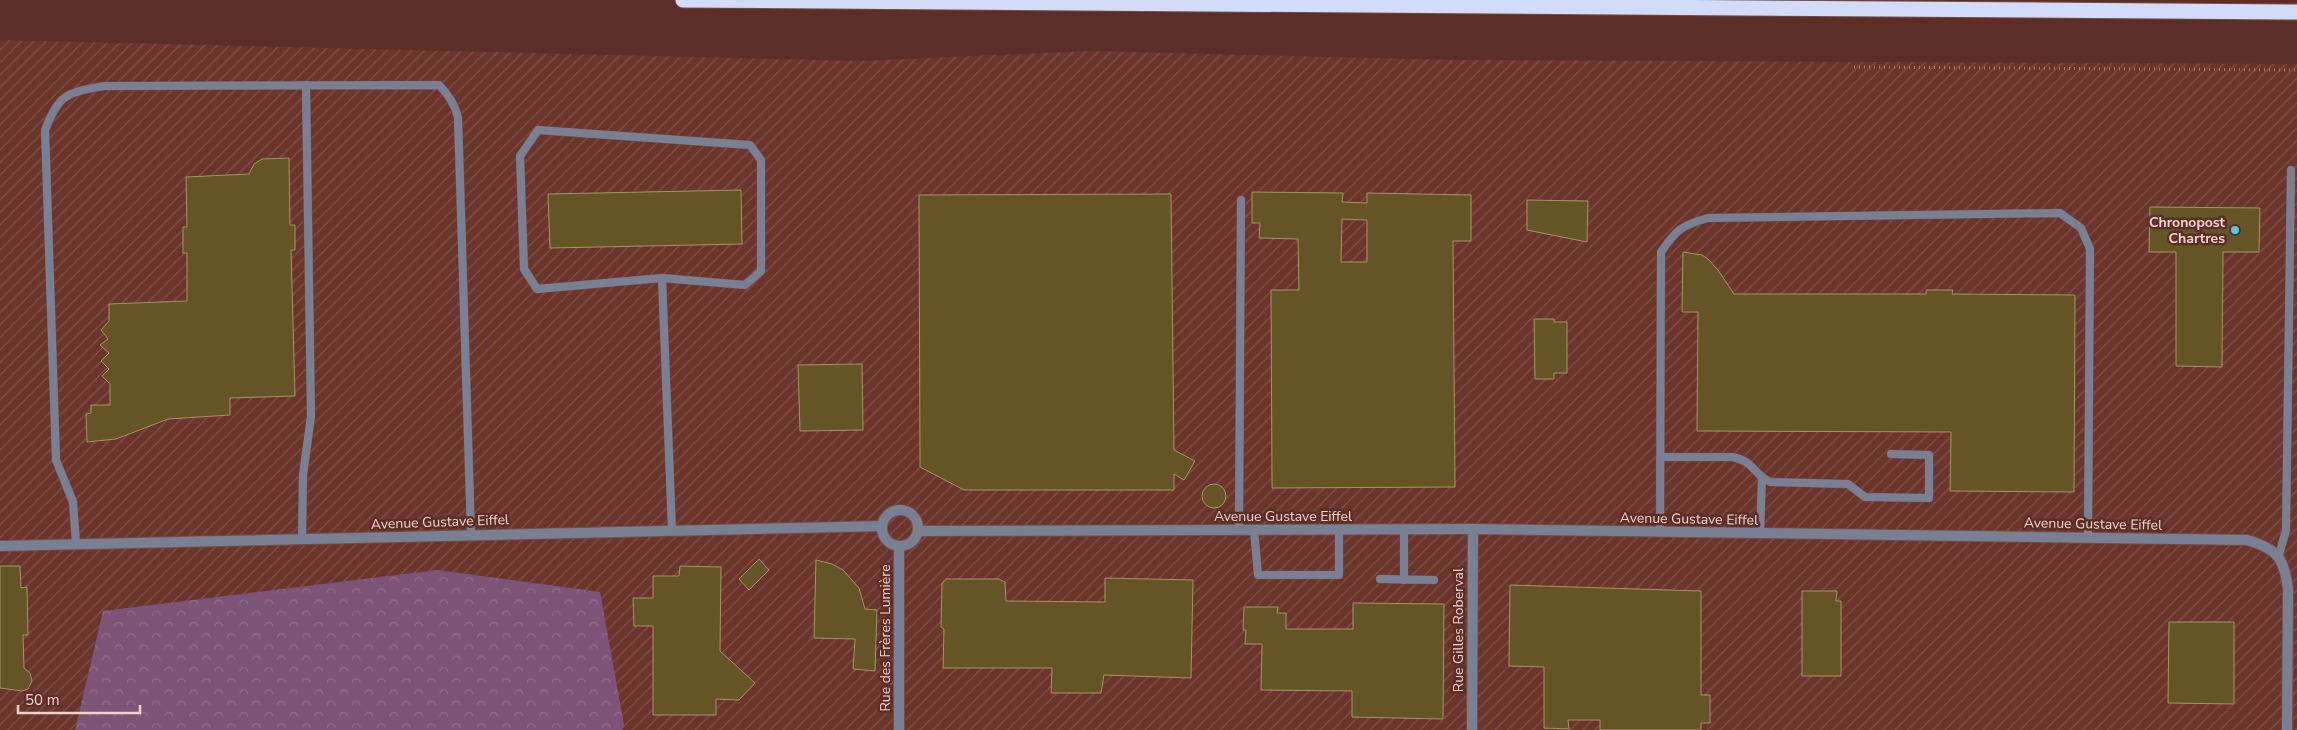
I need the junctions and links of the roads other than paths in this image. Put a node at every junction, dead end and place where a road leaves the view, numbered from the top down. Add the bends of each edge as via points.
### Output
1 (684, 0) edge
2 (2297, 12) edge
3 (306, 85) junction
4 (2290, 170) dead end
5 (1241, 200) dead end
6 (662, 278) junction
7 (1891, 454) dead end
8 (1661, 457) junction
9 (1762, 478) junction
10 (882, 526) junction
11 (1404, 529) junction
12 (672, 530) junction
13 (1239, 530) junction
14 (1254, 530) junction
15 (1339, 530) junction
16 (1473, 530) junction
17 (918, 531) junction
18 (1660, 532) junction
19 (472, 534) junction
20 (1760, 534) junction
21 (2088, 538) junction
22 (302, 540) junction
23 (76, 543) junction
24 (0, 546) edge
25 (899, 546) junction
26 (2279, 555) junction
27 (1380, 579) dead end
28 (1404, 580) junction
29 (1434, 580) dead end
30 (899, 730) edge
31 (1472, 730) edge
32 (2287, 730) edge

1 - 2 highway
3 - 19 lane via 438,85 455,106 458,118
3 - 22 lane via 311,416 303,475
3 - 23 lane via 104,86 81,90 65,97 54,107 45,130 56,460 73,502
4 - 26 lane via 2286,530
5 - 13 lane
6 - 6 lane via 745,286 761,271 761,160 750,145 538,130 520,156 524,269 537,289
6 - 12 lane
7 - 9 lane via 1929,455 1929,498 1865,497 1848,484 1770,482
8 - 9 lane via 1744,459
8 - 18 lane
8 - 21 lane via 1662,252 1675,232 1687,224 1708,218 2060,213 2081,228 2090,249
9 - 20 lane
10 - 12 street, Avenue Gustave Eiffel
10 - 17 street via 892,512 901,510 916,520
10 - 25 street via 884,536 891,544
11 - 15 street, Avenue Gustave Eiffel
11 - 16 street, Avenue Gustave Eiffel
11 - 28 lane
12 - 19 street, Avenue Gustave Eiffel
13 - 14 street, Avenue Gustave Eiffel
13 - 17 street, Avenue Gustave Eiffel
14 - 15 street, Avenue Gustave Eiffel
14 - 15 lane via 1258,575 1339,575
16 - 18 street, Avenue Gustave Eiffel
16 - 31 street, Rue Gilles Roberval
17 - 25 street via 908,544
18 - 20 street, Avenue Gustave Eiffel
19 - 22 street, Avenue Gustave Eiffel
20 - 21 street, Avenue Gustave Eiffel
21 - 26 street, Avenue Gustave Eiffel via 2247,540 2264,545
22 - 23 street, Avenue Gustave Eiffel
23 - 24 street, Avenue Gustave Eiffel
25 - 30 street, Rue des Frères Lumière
26 - 32 street via 2288,589
27 - 28 lane
28 - 29 lane

